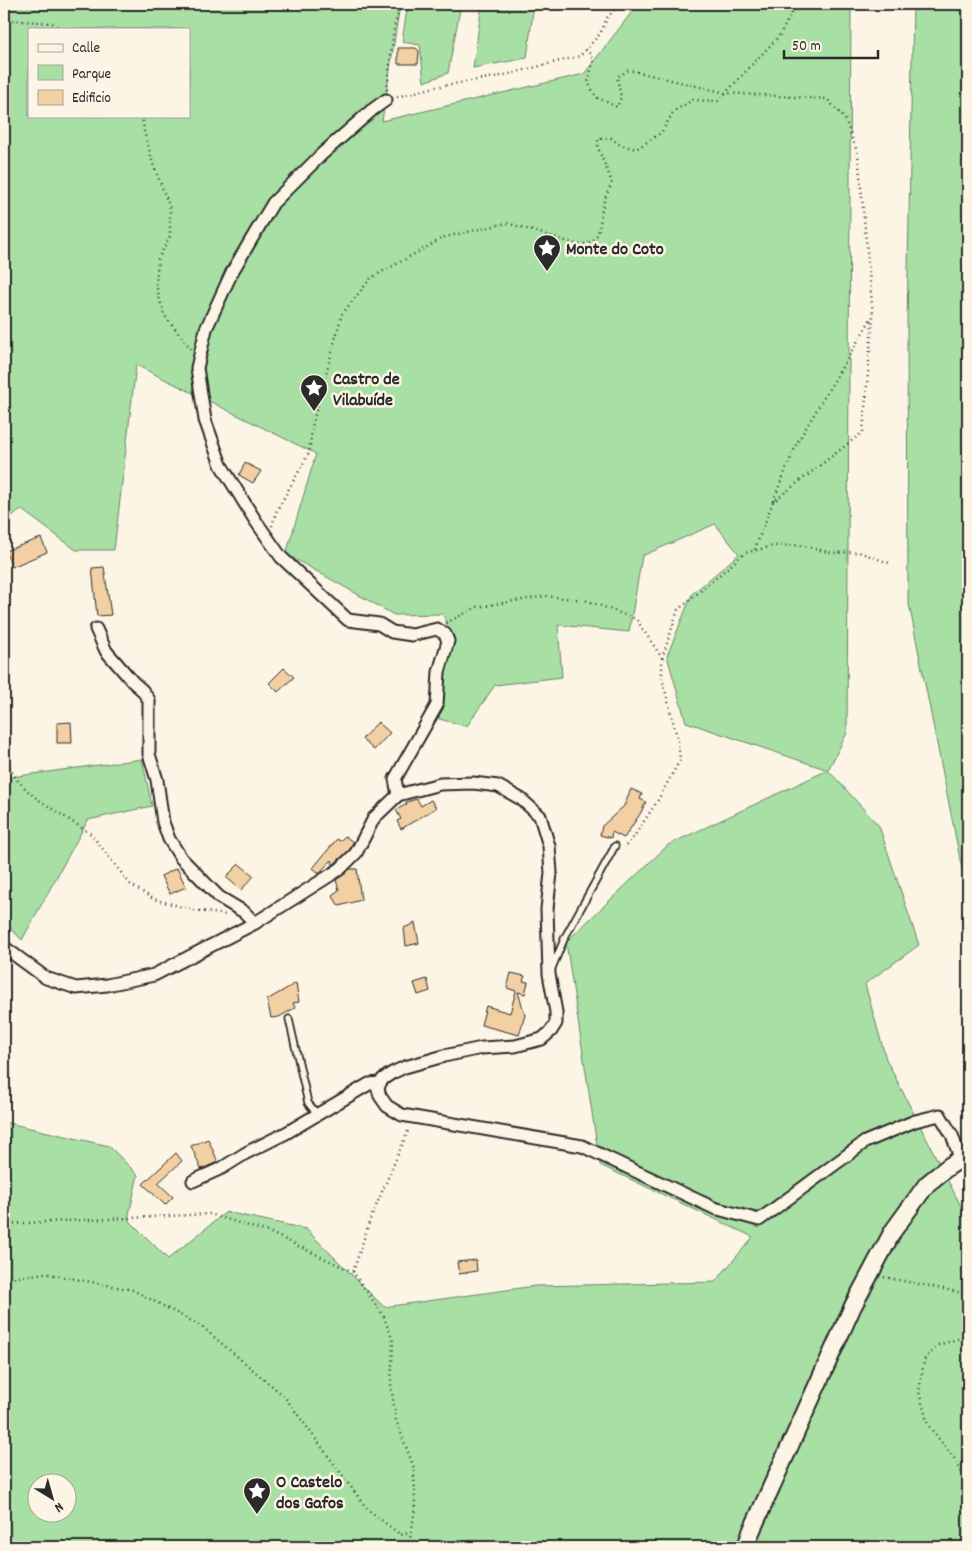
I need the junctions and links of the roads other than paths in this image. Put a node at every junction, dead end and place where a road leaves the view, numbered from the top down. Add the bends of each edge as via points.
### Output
1 (386, 100) road end
2 (96, 629) dead end
3 (398, 795) junction
4 (615, 846) dead end
5 (256, 923) junction
6 (4, 947) edge
7 (549, 974) junction
8 (289, 1019) dead end
9 (380, 1084) junction
10 (318, 1115) junction
11 (966, 1152) edge
12 (193, 1181) dead end
13 (746, 1547) edge

1 - 3 street via 322,154 273,203 232,272 206,329 197,368 205,420 221,465 281,557 348,620 379,624 392,632 412,635 437,629 445,634 448,641 439,672 437,705 395,779
2 - 5 street via 106,650 149,700 149,754 169,838 181,858 219,896
3 - 5 street via 374,818 356,853 340,869
3 - 7 street via 440,784 498,786 521,799 540,816 550,846 547,909
4 - 7 lane via 565,937
5 - 6 street via 154,975 76,988 46,978
7 - 9 street via 556,1024 542,1039 444,1056 405,1067
8 - 10 lane via 308,1103
9 - 10 street via 369,1084
9 - 11 street via 378,1089 387,1106 402,1115 582,1146 714,1208 759,1220 865,1142 915,1121 940,1115
10 - 12 street
11 - 13 main road via 927,1184 870,1274

